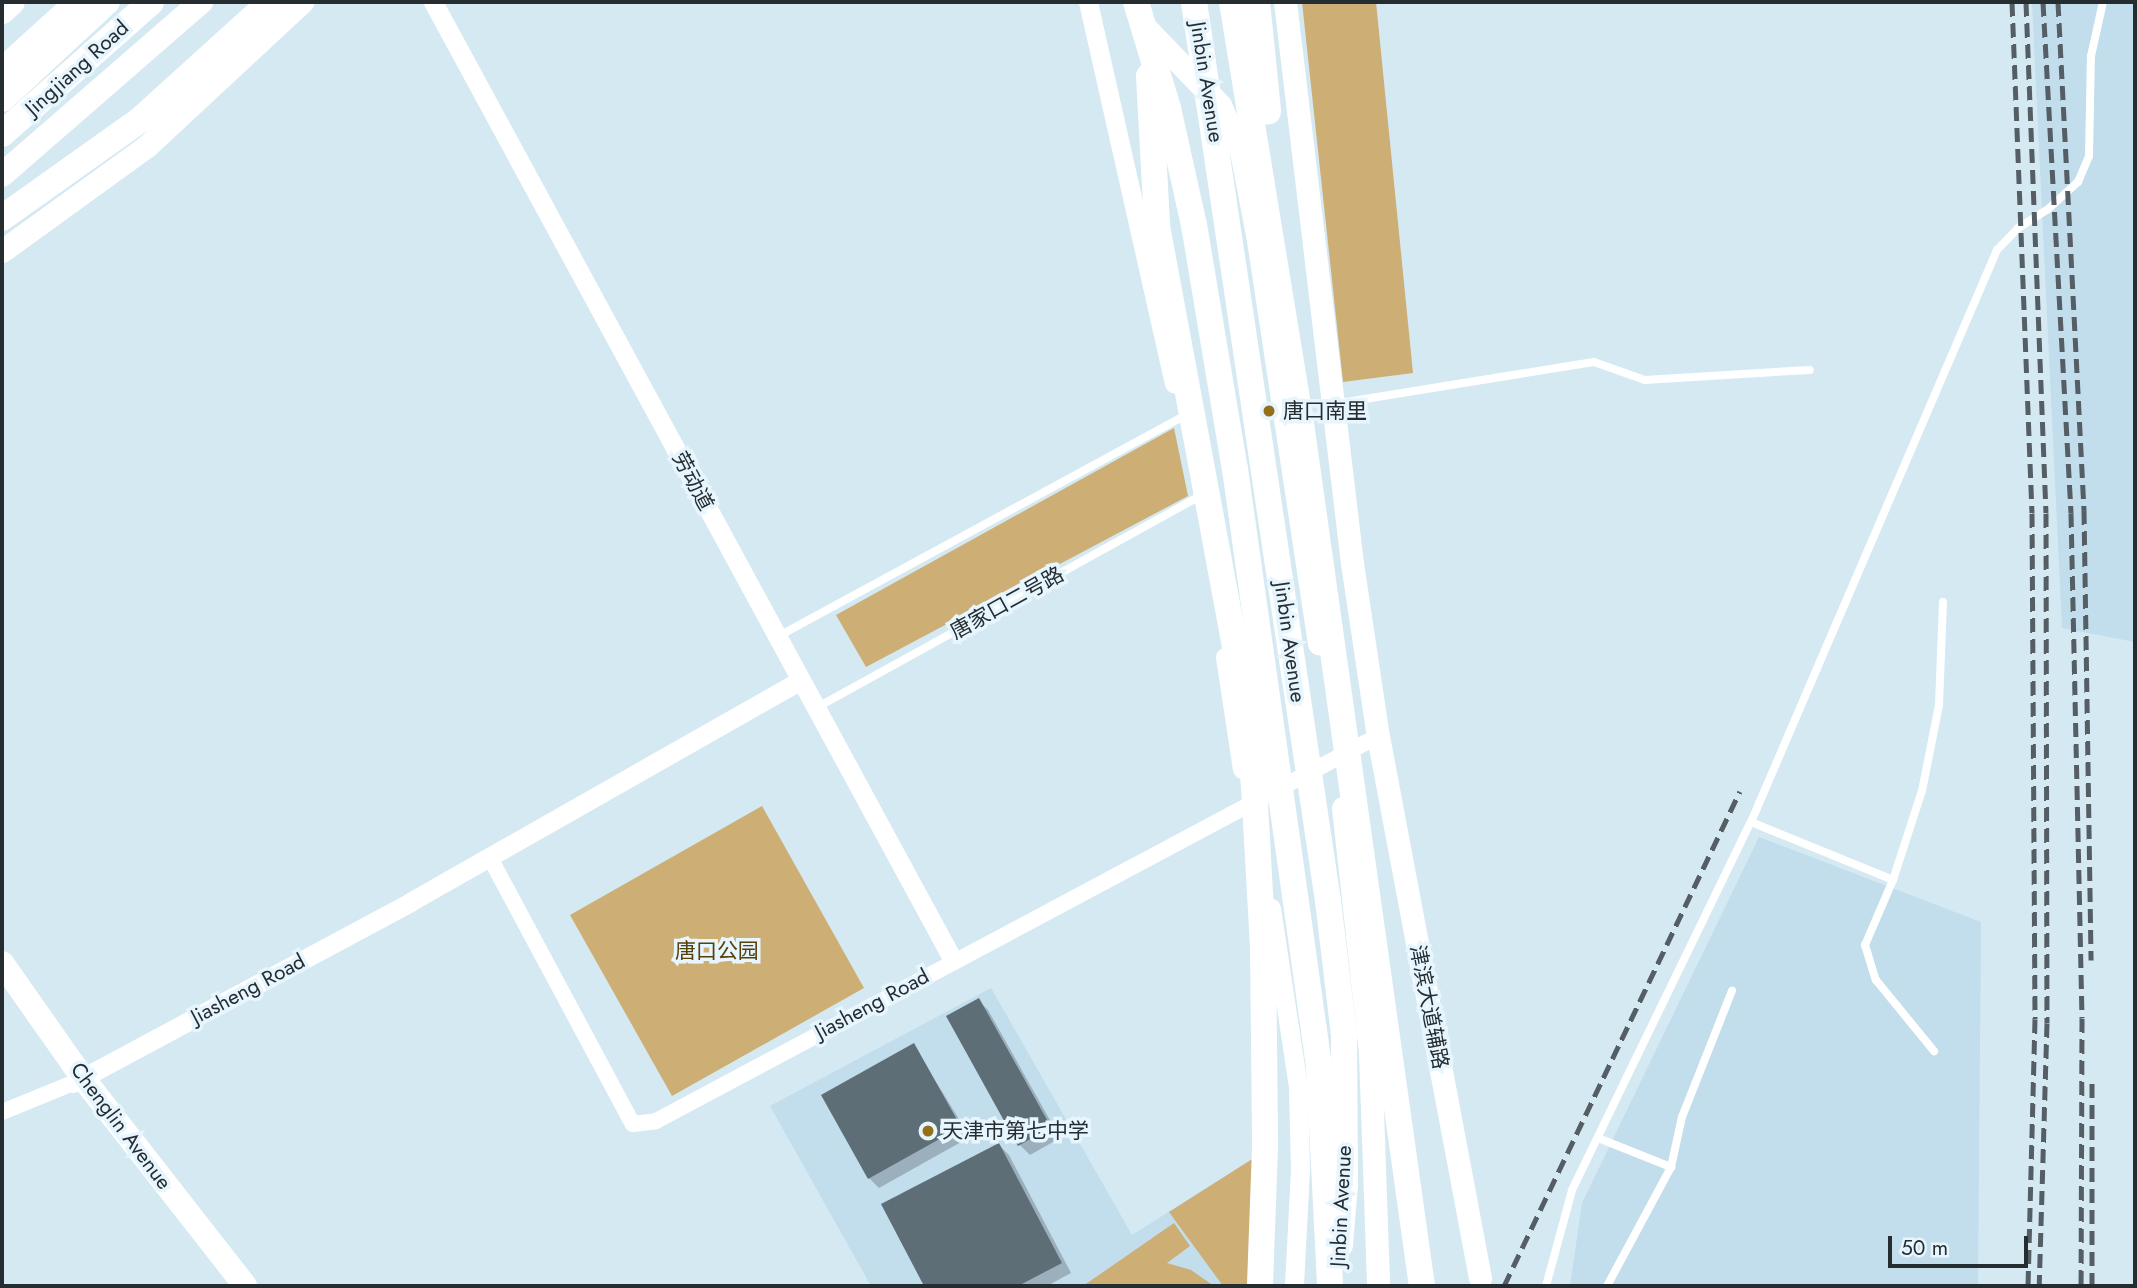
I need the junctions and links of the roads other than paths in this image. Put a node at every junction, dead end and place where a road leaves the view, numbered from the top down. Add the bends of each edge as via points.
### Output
1 (12, 2) edge
2 (108, 2) edge
3 (152, 2) edge
4 (201, 2) edge
5 (270, 2) edge
6 (302, 2) edge
7 (433, 2) edge
8 (1088, 2) edge
9 (1124, 2) edge
10 (1136, 2) edge
11 (1148, 2) edge
12 (1192, 2) edge
13 (1232, 2) edge
14 (1257, 2) edge
15 (1285, 2) edge
16 (2103, 2) edge
17 (75, 4) edge
18 (2, 11) edge
19 (2, 71) edge
20 (2, 100) edge
21 (2, 134) edge
22 (2, 175) edge
23 (2, 218) edge
24 (2, 251) edge
25 (1810, 370) dead end
26 (1332, 405) junction
27 (1299, 409) junction
28 (1181, 418) junction
29 (1198, 497) junction
30 (1943, 602) dead end
31 (777, 637) junction
32 (800, 680) junction
33 (816, 708) junction
34 (1378, 736) junction
35 (1336, 757) junction
36 (1249, 803) junction
37 (1751, 822) junction
38 (488, 856) junction
39 (1893, 880) junction
40 (953, 960) junction
41 (2, 963) edge
42 (2, 981) edge
43 (1732, 990) dead end
44 (1380, 1046) junction
45 (1934, 1051) dead end
46 (78, 1080) junction
47 (2, 1112) edge
48 (1598, 1138) junction
49 (1671, 1167) junction
50 (1480, 1278) dead end
51 (229, 1286) edge
52 (245, 1286) edge
53 (1260, 1286) edge
54 (1294, 1286) edge
55 (1330, 1286) edge
56 (1337, 1286) edge
57 (1378, 1286) edge
58 (1422, 1286) edge
59 (1439, 1286) edge
60 (1546, 1286) edge
61 (1607, 1286) edge

1 - 18 highway
2 - 20 main road
3 - 21 highway, Jingjiang Road
4 - 22 main road
5 - 23 highway via 140,120
6 - 24 main road via 147,146
7 - 31 street, 劳动道
8 - 28 street
9 - 35 main road via 1220,105 1241,151
10 - 55 highway via 1168,108 1190,204 1235,469 1319,1066
11 - 53 highway via 1157,226 1242,681 1254,786 1264,986
12 - 56 highway, Jinbin Avenue via 1328,901 1343,1035 1345,1185
13 - 27 highway, Jinbin Avenue
14 - 27 highway via 1289,261
15 - 26 main road, 津滨大道辅路
16 - 37 lane via 2091,56 2089,156 2078,182 1997,250
17 - 19 highway
25 - 26 lane via 1645,380 1594,362
26 - 34 main road, 津滨大道辅路
27 - 44 highway, Jinbin Avenue
28 - 29 street
28 - 31 lane
29 - 33 lane, 唐家口二号路
29 - 36 street
30 - 39 lane via 1939,705 1922,791
31 - 32 street, 劳动道
32 - 33 street, 劳动道
32 - 38 street, Jiasheng Road
33 - 40 street, 劳动道
34 - 35 street, Jiasheng Road
34 - 50 main road, 津滨大道辅路
35 - 36 street, Jiasheng Road
35 - 44 main road
36 - 40 street, Jiasheng Road
36 - 54 street via 1287,998 1298,1087 1300,1170
37 - 39 lane
37 - 48 lane
38 - 40 street, Jiasheng Road via 634,1124 656,1121
38 - 46 street, Jiasheng Road
39 - 45 lane via 1865,945 1876,980
41 - 46 main road, Chenglin Avenue
42 - 46 main road, Chenglin Avenue
43 - 49 lane via 1682,1117
44 - 57 main road, Jinbin Avenue
44 - 58 highway
44 - 59 highway
46 - 47 street, Jiasheng Road
46 - 51 main road, Chenglin Avenue
46 - 52 main road, Chenglin Avenue
48 - 49 lane
48 - 60 lane via 1572,1190
49 - 61 lane

